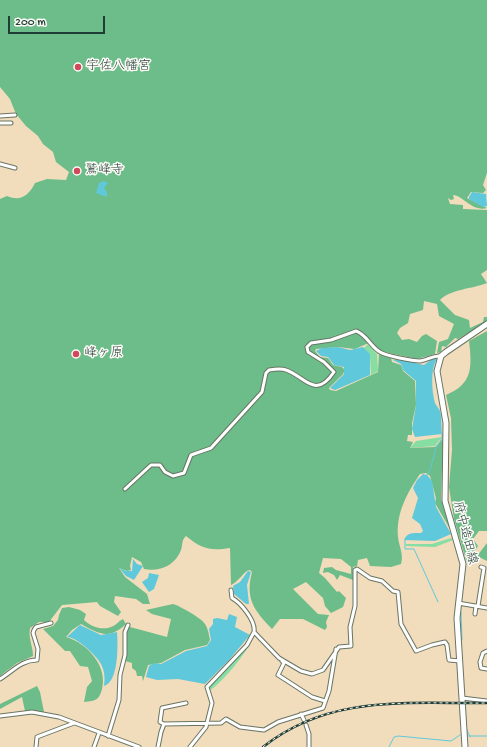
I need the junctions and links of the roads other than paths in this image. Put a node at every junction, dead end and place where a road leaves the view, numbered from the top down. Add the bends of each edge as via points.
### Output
1 (16, 115) dead end
2 (0, 116) edge
3 (0, 123) edge
4 (11, 123) dead end
5 (0, 164) edge
6 (15, 168) dead end
7 (487, 324) edge
8 (441, 356) junction
9 (125, 489) dead end
10 (481, 567) dead end
11 (230, 590) dead end
12 (458, 603) junction
13 (477, 606) junction
14 (487, 608) edge
15 (475, 614) dead end
16 (51, 623) dead end
17 (128, 625) dead end
18 (254, 632) junction
19 (336, 649) junction
20 (487, 651) edge
21 (279, 658) junction
22 (460, 661) junction
23 (487, 669) edge
24 (0, 679) edge
25 (462, 698) junction
26 (325, 700) junction
27 (487, 700) edge
28 (186, 703) dead end
29 (301, 714) junction
30 (0, 716) edge
31 (304, 720) dead end
32 (160, 722) junction
33 (74, 723) junction
34 (164, 724) junction
35 (207, 724) junction
36 (306, 725) dead end
37 (161, 732) junction
38 (99, 733) junction
39 (108, 736) junction
40 (36, 747) edge
41 (94, 747) edge
42 (139, 747) edge
43 (158, 747) edge
44 (190, 747) edge
45 (309, 747) edge
46 (465, 747) edge

1 - 2 street
3 - 4 street
5 - 6 street
7 - 8 main road
8 - 9 street via 420,361 383,353 356,330 331,340 311,343 307,347 308,352 334,372 322,384 308,385 287,370 270,370 266,373 262,392 211,448 191,455 184,473 173,476 160,466 151,465
8 - 12 main road, 府中造田線 via 437,370 446,423 445,501 463,564
10 - 13 street via 484,568
11 - 18 street via 232,598 240,603 255,626
12 - 13 street
12 - 22 main road, 府中造田線
13 - 14 street
13 - 15 street
16 - 24 street via 36,627 34,630 38,649 37,660 14,667
17 - 39 street via 124,632 125,655 118,700
18 - 21 street
18 - 35 street via 247,644 207,687 212,702
19 - 21 street via 323,670 314,674 301,671
19 - 22 street via 339,646 351,646 350,627 355,606 354,578 357,569 398,592 401,624 416,651 445,642 449,660
19 - 26 street via 329,691
20 - 23 street via 483,653 480,662 482,668
21 - 26 street via 284,664 278,675 312,697
22 - 25 main road, 府中造田線
25 - 27 street
25 - 46 main road, 府中造田線
26 - 29 street via 323,708
28 - 32 street via 162,708
29 - 31 street
29 - 35 street via 264,730 240,727 226,719 221,723
30 - 33 street via 32,712 60,717
32 - 34 street
32 - 37 street
33 - 38 street
33 - 40 street via 37,737
34 - 35 street
34 - 37 street
35 - 44 street
36 - 45 street
37 - 43 street
38 - 39 street
38 - 41 street
39 - 42 street

